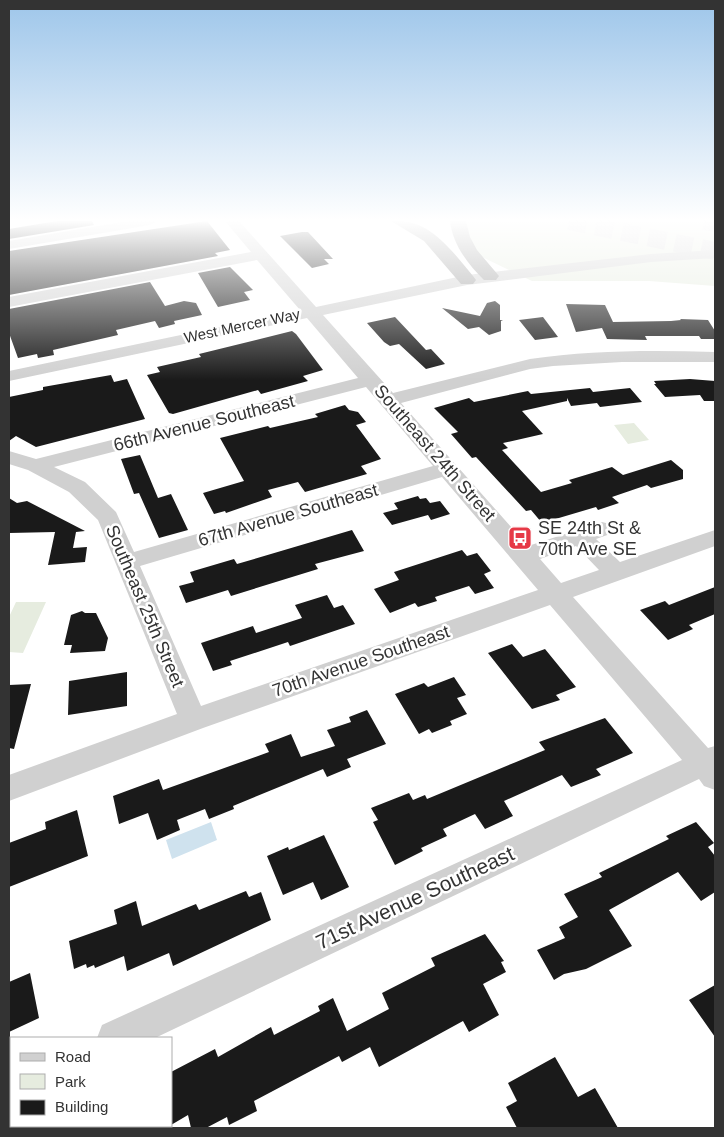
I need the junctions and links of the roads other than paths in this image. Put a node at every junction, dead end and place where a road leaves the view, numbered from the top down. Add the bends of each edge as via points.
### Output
1 (157, 274) edge
2 (280, 274) edge
3 (462, 274) edge
4 (507, 274) edge
5 (490, 276) joint
6 (467, 280) junction
7 (9, 302) edge
8 (312, 311) junction
9 (715, 357) edge
10 (9, 376) edge
11 (372, 380) junction
12 (389, 400) junction
13 (9, 457) edge
14 (35, 466) junction
15 (448, 468) junction
16 (602, 529) dead end
17 (580, 536) junction
18 (715, 538) edge
19 (524, 556) junction
20 (127, 562) junction
21 (616, 573) junction
22 (557, 594) junction
23 (193, 720) junction
24 (711, 766) edge
25 (9, 788) edge
26 (117, 1037) edge

1 - 7 street
2 - 8 street, Southeast 24th Street
3 - 6 highway
4 - 5 street, West Mercer Way
5 - 6 street, West Mercer Way
6 - 8 street, West Mercer Way
8 - 10 street, West Mercer Way
8 - 11 street, Southeast 24th Street
9 - 12 street via 598,356 551,361
11 - 12 street, Southeast 24th Street
11 - 14 street, 66th Avenue Southeast
12 - 15 street, Southeast 24th Street
13 - 14 street, Southeast 25th Street
14 - 20 street, Southeast 25th Street via 77,487 108,517
15 - 19 street, Southeast 24th Street
15 - 20 street, 67th Avenue Southeast
16 - 17 street
17 - 19 street
17 - 21 street
18 - 21 street, 70th Avenue Southeast
19 - 22 street, Southeast 24th Street
20 - 23 street, Southeast 25th Street
21 - 22 street, 70th Avenue Southeast
22 - 23 street, 70th Avenue Southeast
22 - 24 street, Southeast 24th Street
23 - 25 street, 70th Avenue Southeast
24 - 26 street, 71st Avenue Southeast

